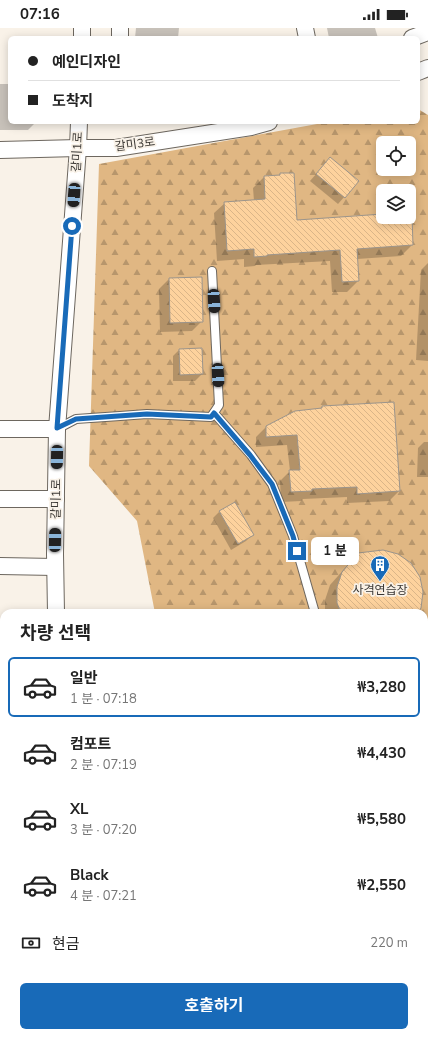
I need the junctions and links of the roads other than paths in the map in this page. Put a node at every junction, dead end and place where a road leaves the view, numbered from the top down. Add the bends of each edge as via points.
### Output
1 (428, 32) edge
2 (417, 36) edge
3 (79, 124) edge
4 (262, 124) edge
5 (78, 148) junction
6 (0, 150) edge
7 (212, 271) dead end
8 (214, 413) junction
9 (0, 428) edge
10 (57, 428) junction
11 (0, 499) edge
12 (56, 499) junction
13 (0, 566) edge
14 (55, 567) junction
15 (56, 609) edge
16 (314, 609) edge

1 - 2 street
3 - 5 street, 갈미1로
4 - 5 street, 갈미3로 via 116,148
5 - 6 street, 갈미3로
5 - 10 street, 갈미1로
7 - 8 lane via 219,405
8 - 10 lane via 211,417 147,414 76,419
8 - 16 lane via 272,484 293,536
9 - 10 street
10 - 12 street, 갈미1로
11 - 12 street
12 - 14 street, 갈미1로
13 - 14 street
14 - 15 street, 갈미1로

